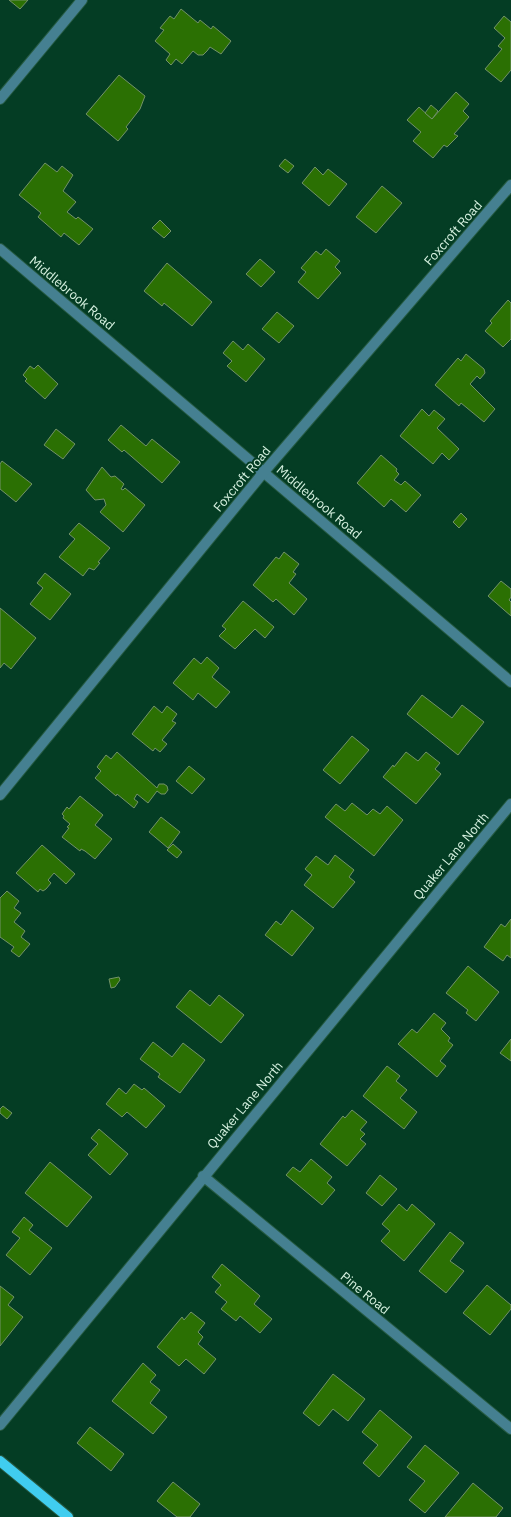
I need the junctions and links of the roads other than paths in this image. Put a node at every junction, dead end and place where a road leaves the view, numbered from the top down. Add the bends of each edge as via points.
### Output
1 (82, 0) edge
2 (0, 99) edge
3 (511, 185) edge
4 (0, 249) edge
5 (263, 473) junction
6 (511, 682) edge
7 (0, 795) edge
8 (511, 804) edge
9 (203, 1176) junction
10 (0, 1425) edge
11 (511, 1429) edge
12 (0, 1461) edge
13 (68, 1517) edge

1 - 2 street
3 - 5 street, Foxcroft Road
4 - 5 street, Middlebrook Road
5 - 6 street, Middlebrook Road
5 - 7 street, Foxcroft Road
8 - 9 street, Quaker Lane North
9 - 10 street, Quaker Lane North
9 - 11 street, Pine Road
12 - 13 main road

